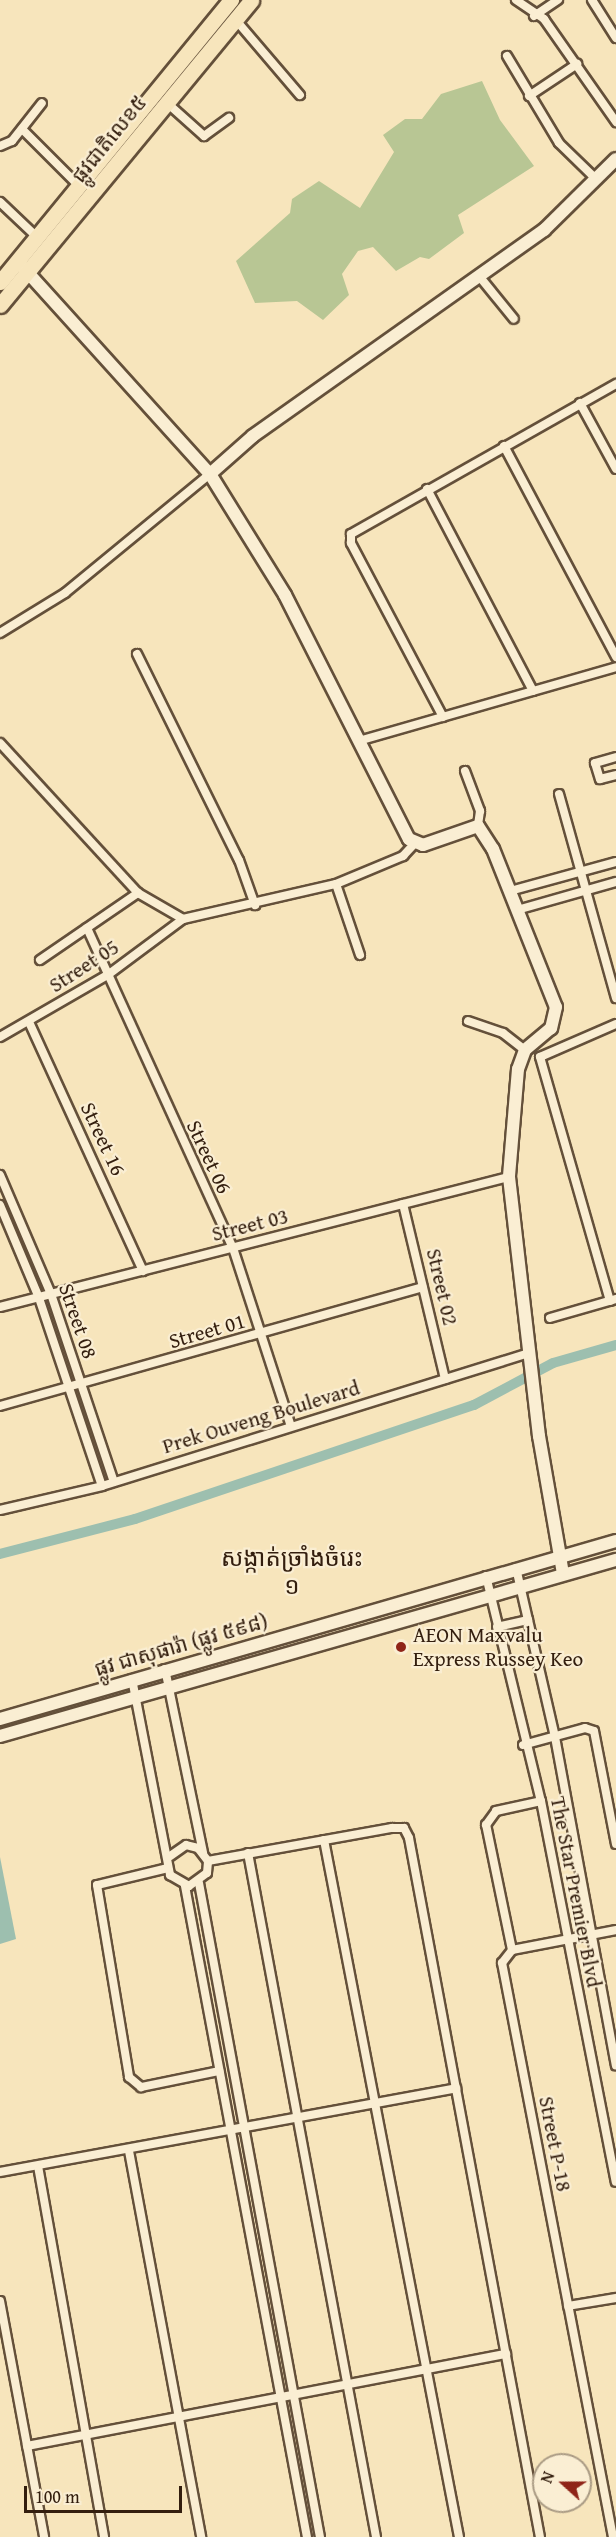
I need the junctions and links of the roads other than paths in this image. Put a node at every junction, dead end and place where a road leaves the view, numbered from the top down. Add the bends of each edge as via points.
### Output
1 (231, 0) edge
2 (251, 0) edge
3 (516, 0) edge
4 (558, 0) edge
5 (592, 0) edge
6 (534, 16) junction
7 (235, 19) junction
8 (616, 38) edge
9 (507, 57) dead end
10 (577, 64) junction
11 (300, 95) dead end
12 (529, 96) junction
13 (166, 102) junction
14 (42, 103) dead end
15 (229, 118) dead end
16 (616, 122) edge
17 (22, 129) junction
18 (0, 146) edge
19 (616, 159) edge
20 (595, 178) junction
21 (79, 186) junction
22 (0, 202) edge
23 (37, 237) junction
24 (23, 267) junction
25 (479, 276) junction
26 (0, 282) edge
27 (0, 305) edge
28 (514, 319) dead end
29 (616, 384) edge
30 (580, 403) junction
31 (504, 446) junction
32 (616, 469) edge
33 (210, 474) junction
34 (427, 489) junction
35 (0, 633) edge
36 (137, 654) dead end
37 (616, 657) edge
38 (616, 667) edge
39 (532, 691) junction
40 (443, 717) junction
41 (362, 740) junction
42 (0, 743) edge
43 (616, 758) edge
44 (465, 771) dead end
45 (616, 775) edge
46 (559, 794) dead end
47 (478, 826) junction
48 (414, 844) junction
49 (616, 862) edge
50 (579, 872) junction
51 (616, 882) edge
52 (336, 884) junction
53 (510, 891) junction
54 (584, 891) junction
55 (138, 893) junction
56 (255, 905) junction
57 (517, 910) junction
58 (183, 919) junction
59 (87, 928) junction
60 (360, 956) dead end
61 (40, 960) dead end
62 (109, 974) junction
63 (613, 979) edge
64 (616, 998) edge
65 (468, 1021) dead end
66 (29, 1022) junction
67 (616, 1024) edge
68 (0, 1036) edge
69 (525, 1050) junction
70 (0, 1177) edge
71 (509, 1177) junction
72 (403, 1204) junction
73 (0, 1205) edge
74 (233, 1248) junction
75 (143, 1271) junction
76 (423, 1287) junction
77 (51, 1294) junction
78 (39, 1298) junction
79 (613, 1300) edge
80 (0, 1308) edge
81 (550, 1318) dead end
82 (262, 1334) junction
83 (531, 1357) junction
84 (445, 1379) junction
85 (82, 1386) junction
86 (70, 1390) junction
87 (0, 1406) edge
88 (291, 1426) junction
89 (114, 1482) junction
90 (102, 1486) junction
91 (0, 1510) edge
92 (616, 1541) edge
93 (559, 1556) junction
94 (616, 1560) edge
95 (516, 1568) junction
96 (563, 1574) junction
97 (486, 1576) junction
98 (520, 1586) junction
99 (490, 1594) junction
100 (528, 1620) junction
101 (497, 1627) junction
102 (209, 1657) junction
103 (165, 1669) junction
104 (214, 1673) junction
105 (132, 1679) junction
106 (169, 1686) junction
107 (135, 1696) junction
108 (0, 1719) edge
109 (0, 1736) edge
110 (558, 1736) junction
111 (524, 1745) junction
112 (541, 1801) junction
113 (324, 1840) junction
114 (616, 1844) edge
115 (248, 1853) junction
116 (170, 1856) junction
117 (206, 1857) junction
118 (168, 1868) junction
119 (199, 1883) junction
120 (184, 1886) junction
121 (616, 1930) edge
122 (590, 1935) junction
123 (568, 1939) junction
124 (512, 1950) junction
125 (616, 2065) edge
126 (219, 2071) junction
127 (456, 2088) junction
128 (375, 2103) junction
129 (298, 2118) junction
130 (244, 2128) junction
131 (230, 2131) junction
132 (129, 2151) junction
133 (38, 2166) junction
134 (0, 2172) edge
135 (616, 2182) edge
136 (616, 2298) edge
137 (0, 2301) edge
138 (568, 2306) junction
139 (506, 2354) junction
140 (428, 2369) junction
141 (348, 2384) junction
142 (294, 2395) junction
143 (280, 2397) junction
144 (177, 2417) junction
145 (86, 2435) junction
146 (27, 2446) junction
147 (44, 2537) edge
148 (104, 2537) edge
149 (201, 2537) edge
150 (307, 2537) edge
151 (320, 2537) edge
152 (376, 2537) edge
153 (459, 2537) edge
154 (540, 2537) edge
155 (613, 2537) edge

1 - 21 highway, ផ្លូវជាតិលេខ៥
2 - 7 highway, ផ្លូវជាតិលេខ៥
3 - 6 street
4 - 6 street
5 - 8 street
6 - 10 street via 544,19
7 - 11 street
7 - 13 highway, ផ្លូវជាតិលេខ៥
9 - 12 street
10 - 12 street
10 - 16 street
12 - 20 street via 559,143
13 - 15 street via 204,136
13 - 24 highway, ផ្លូវជាតិលេខ៥
14 - 17 street
17 - 18 street
17 - 21 street
19 - 20 street
20 - 25 street via 544,230
21 - 23 highway, ផ្លូវជាតិលេខ៥
22 - 23 street
23 - 24 highway, ផ្លូវជាតិលេខ៥
24 - 26 highway, ផ្លូវជាតិលេខ៥
24 - 27 highway, ផ្លូវជាតិលេខ៥
24 - 33 street
25 - 28 street
25 - 33 street via 253,436
29 - 30 street
30 - 31 street
30 - 32 street
31 - 34 street
31 - 37 street
33 - 35 street via 98,569
33 - 41 street via 269,566
34 - 39 street
34 - 40 street via 356,527 351,543
36 - 56 street via 239,860
38 - 39 street
39 - 40 street
40 - 41 street
41 - 48 street
42 - 55 street
43 - 45 street via 595,763 600,779
44 - 47 street via 480,811
46 - 50 street
47 - 48 street
47 - 53 street
48 - 52 street via 403,856
49 - 50 street
50 - 53 street
50 - 54 street
51 - 54 street
52 - 56 street
52 - 60 street
53 - 57 street
54 - 57 street
54 - 63 street
55 - 58 street
55 - 59 street
56 - 58 street
57 - 69 street via 556,1007 551,1028
58 - 62 street, Street 05
59 - 61 street
59 - 62 street, Street 06
62 - 66 street, Street 05
62 - 74 street, Street 06
63 - 64 street
65 - 69 street via 503,1033
66 - 68 street, Street 05
66 - 75 street, Street 16
67 - 79 street via 540,1057
69 - 71 street via 518,1069
70 - 77 street, Street 08
71 - 72 street, Street 03
71 - 83 street
72 - 74 street, Street 03
72 - 76 street, Street 02
73 - 78 street
74 - 75 street, Street 03
74 - 82 street, Street 06
75 - 77 street, Street 03
76 - 82 street, Street 01
76 - 84 street, Street 02
77 - 78 street, Street 03
77 - 85 street, Street 08
78 - 80 street, Street 03
78 - 86 street
79 - 81 street
82 - 85 street, Street 01
82 - 88 street, Street 06
83 - 84 street, Prek Ouveng Boulevard
83 - 93 street
84 - 88 street, Prek Ouveng Boulevard
85 - 86 street, Street 01
85 - 89 street, Street 08
86 - 87 street, Street 01
86 - 90 street
88 - 89 street, Prek Ouveng Boulevard
89 - 90 street, Prek Ouveng Boulevard
90 - 91 street, Prek Ouveng Boulevard
92 - 93 street, ផ្លូវ ជាសុផារ៉ា (ផ្លូវ ៥៩៨)
93 - 95 street, ផ្លូវ ជាសុផារ៉ា (ផ្លូវ ៥៩៨)
93 - 96 street
94 - 96 street, ផ្លូវ ជាសុផារ៉ា (ផ្លូវ ៥៩៨)
95 - 97 street, ផ្លូវ ជាសុផារ៉ា (ផ្លូវ ៥៩៨)
95 - 98 street, The Star Premier Blvd
96 - 98 street, ផ្លូវ ជាសុផារ៉ា (ផ្លូវ ៥៩៨)
97 - 99 street, The Star Premier Blvd
97 - 102 street, ផ្លូវ ជាសុផារ៉ា (ផ្លូវ ៥៩៨)
98 - 99 street, ផ្លូវ ជាសុផារ៉ា (ផ្លូវ ៥៩៨)
98 - 100 street, The Star Premier Blvd
99 - 101 street, The Star Premier Blvd
99 - 104 street, ផ្លូវ ជាសុផារ៉ា (ផ្លូវ ៥៩៨)
100 - 101 street
100 - 110 street, The Star Premier Blvd
101 - 111 street, The Star Premier Blvd
102 - 103 street, ផ្លូវ ជាសុផារ៉ា (ផ្លូវ ៥៩៨)
102 - 104 street
103 - 105 street, ផ្លូវ ជាសុផារ៉ា (ផ្លូវ ៥៩៨)
103 - 106 street
104 - 106 street, ផ្លូវ ជាសុផារ៉ា (ផ្លូវ ៥៩៨)
105 - 107 street
105 - 108 street, ផ្លូវ ជាសុផារ៉ា (ផ្លូវ ៥៩៨)
106 - 107 street, ផ្លូវ ជាសុផារ៉ា (ផ្លូវ ៥៩៨)
106 - 117 street
107 - 109 street, ផ្លូវ ជាសុផារ៉ា (ផ្លូវ ៥៩៨)
107 - 116 street
110 - 111 street
110 - 114 street via 585,1728 594,1731
110 - 122 street, The Star Premier Blvd via 560,1779
111 - 112 street, The Star Premier Blvd
112 - 123 street, The Star Premier Blvd
112 - 124 street, Street P-18 via 496,1811 486,1825
113 - 115 street
113 - 127 street via 404,1828
113 - 128 street
115 - 117 street
115 - 129 street
116 - 117 street via 186,1845
116 - 118 street
117 - 119 street
118 - 120 street
118 - 126 street via 97,1885 129,2077 141,2087
119 - 120 street
119 - 130 street
120 - 126 street
121 - 122 street
122 - 123 street
122 - 125 street, The Star Premier Blvd
123 - 124 street
123 - 135 street, The Star Premier Blvd
124 - 138 street, Street P-18 via 502,1963
126 - 131 street
127 - 128 street
127 - 139 street
128 - 129 street
128 - 140 street
129 - 130 street
129 - 141 street
130 - 131 street
130 - 142 street
131 - 132 street
131 - 143 street
132 - 133 street
132 - 144 street
133 - 134 street
133 - 145 street
136 - 138 street
137 - 146 street
138 - 155 street, Street P-18
139 - 140 street
139 - 154 street
140 - 141 street
140 - 153 street
141 - 142 street
141 - 152 street
142 - 143 street
142 - 151 street
143 - 144 street
143 - 150 street
144 - 145 street
144 - 149 street
145 - 146 street
145 - 148 street
146 - 147 street

